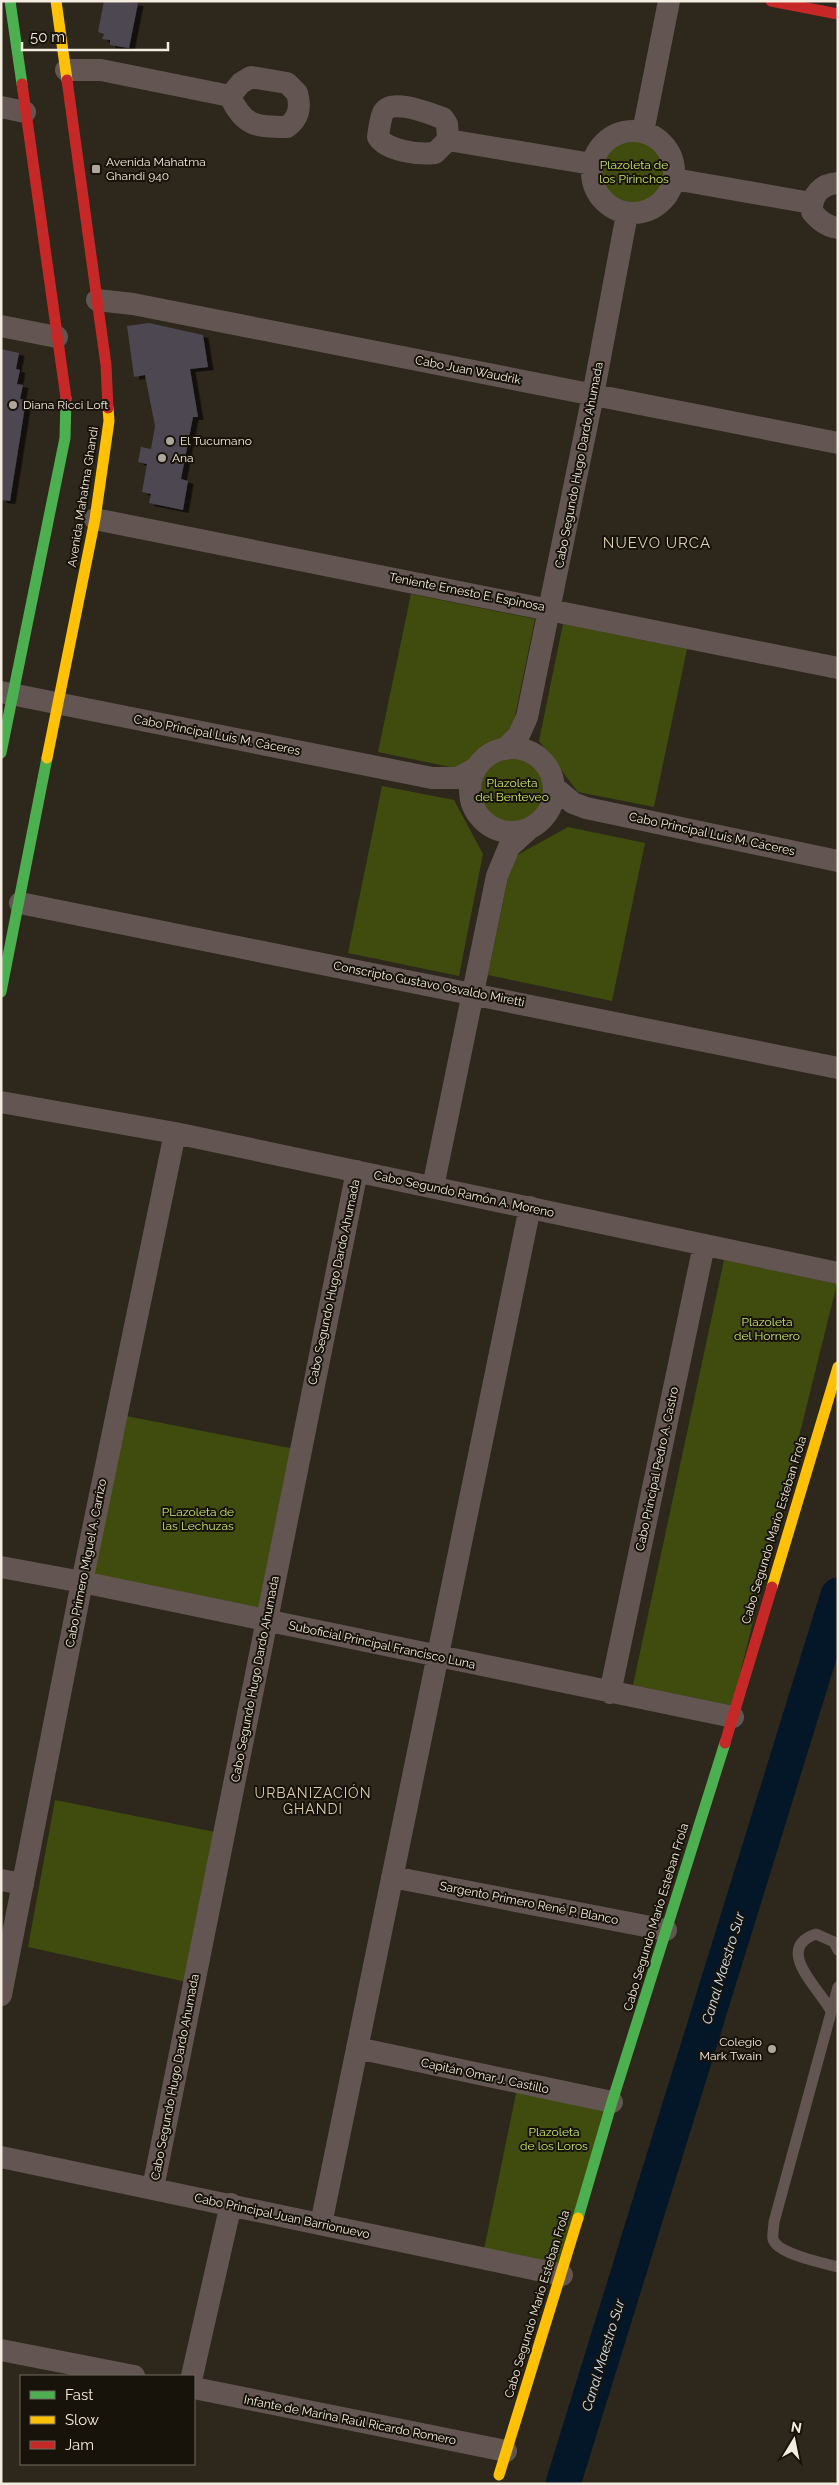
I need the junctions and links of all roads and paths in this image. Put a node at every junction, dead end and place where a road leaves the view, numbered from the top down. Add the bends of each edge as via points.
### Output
1 (10, 1) edge
2 (56, 1) edge
3 (669, 1) edge
4 (771, 1) edge
5 (838, 14) edge
6 (66, 70) junction
7 (230, 96) dead end
8 (1, 107) edge
9 (25, 112) junction
10 (643, 132) junction
11 (448, 140) dead end
12 (592, 164) junction
13 (674, 179) junction
14 (838, 183) edge
15 (811, 203) junction
16 (627, 214) junction
17 (838, 228) edge
18 (97, 300) junction
19 (1, 326) edge
20 (58, 337) junction
21 (593, 395) junction
22 (838, 443) edge
23 (95, 519) junction
24 (550, 609) junction
25 (838, 668) edge
26 (7, 693) edge
27 (60, 704) junction
28 (527, 717) junction
29 (505, 750) junction
30 (1, 754) edge
31 (539, 758) junction
32 (476, 768) junction
33 (432, 778) junction
34 (554, 787) junction
35 (586, 808) junction
36 (478, 812) junction
37 (534, 826) junction
38 (838, 861) edge
39 (496, 876) junction
40 (20, 903) junction
41 (1, 992) edge
42 (472, 992) junction
43 (838, 1068) edge
44 (1, 1102) edge
45 (175, 1133) junction
46 (357, 1171) junction
47 (433, 1187) junction
48 (530, 1207) junction
49 (704, 1245) junction
50 (838, 1273) edge
51 (838, 1366) edge
52 (1, 1567) edge
53 (82, 1582) junction
54 (267, 1622) junction
55 (438, 1657) junction
56 (610, 1692) junction
57 (733, 1717) junction
58 (392, 1877) junction
59 (12, 1882) edge
60 (666, 1930) junction
61 (838, 1950) edge
62 (838, 1987) edge
63 (1, 1995) edge
64 (831, 2011) junction
65 (357, 2048) junction
66 (612, 2102) junction
67 (1, 2157) edge
68 (153, 2188) junction
69 (231, 2204) junction
70 (322, 2224) junction
71 (838, 2267) edge
72 (562, 2276) junction
73 (1, 2350) edge
74 (129, 2375) edge
75 (192, 2375) edge
76 (195, 2388) edge
77 (506, 2451) junction
78 (498, 2476) dead end

1 - 9 main road
2 - 6 main road, Avenida Mahatma Ghandi
3 - 10 street
4 - 5 main road
6 - 7 street via 101,70
6 - 18 main road, Avenida Mahatma Ghandi
8 - 9 street
9 - 20 main road
10 - 12 street via 630,131 611,138 597,151
10 - 13 street via 664,145 671,155
11 - 12 street
12 - 16 street via 592,177 599,196 614,209
13 - 15 street
13 - 16 street via 663,202 646,211
14 - 15 street via 826,185
15 - 17 street via 812,212 820,220
16 - 21 street, Cabo Segundo Hugo Dardo Ahumada
18 - 21 street, Cabo Juan Waudrik via 133,304
18 - 23 main road, Avenida Mahatma Ghandi via 106,365 109,421
19 - 20 street
20 - 26 main road via 67,408 66,432
21 - 22 street, Cabo Juan Waudrik
21 - 24 street, Cabo Segundo Hugo Dardo Ahumada
23 - 24 street, Teniente Ernesto E. Espinosa
23 - 27 main road, Avenida Mahatma Ghandi
24 - 25 street, Teniente Ernesto E. Espinosa
24 - 28 street, Cabo Segundo Hugo Dardo Ahumada
26 - 27 street, Cabo Principal Luis M. Cáceres
26 - 30 main road
27 - 33 street, Cabo Principal Luis M. Cáceres
27 - 40 main road, Avenida Mahatma Ghandi
28 - 29 street, Cabo Segundo Hugo Dardo Ahumada via 519,735
28 - 31 street, Cabo Segundo Hugo Dardo Ahumada via 528,733
29 - 31 street via 523,750
29 - 32 street via 489,756
31 - 34 street via 547,768
32 - 33 street, Cabo Principal Luis M. Cáceres via 458,778
32 - 36 street via 470,786
33 - 36 street, Cabo Principal Luis M. Cáceres via 455,788
34 - 35 street, Cabo Principal Luis M. Cáceres via 573,803
34 - 37 street via 551,807
35 - 37 street, Cabo Principal Luis M. Cáceres via 563,811
35 - 38 street, Cabo Principal Luis M. Cáceres
36 - 37 street via 493,828 505,832 518,832
36 - 39 street via 494,843
37 - 39 street via 509,847
39 - 42 street
40 - 41 main road, Avenida Mahatma Ghandi
40 - 42 street, Conscripto Gustavo Osvaldo Miretti
42 - 43 street, Conscripto Gustavo Osvaldo Miretti
42 - 47 street
44 - 45 street, Cabo Segundo Ramón A. Moreno
45 - 46 street, Cabo Segundo Ramón A. Moreno
45 - 53 street, Cabo Primero Miguel A. Carrizo
46 - 47 street, Cabo Segundo Ramón A. Moreno
46 - 54 street, Cabo Segundo Hugo Dardo Ahumada
47 - 48 street, Cabo Segundo Ramón A. Moreno
48 - 49 street, Cabo Segundo Ramón A. Moreno
48 - 55 street
49 - 50 street, Cabo Segundo Ramón A. Moreno
49 - 56 street, Cabo Principal Pedro A. Castro
51 - 57 main road, Cabo Segundo Mario Esteban Frola
52 - 53 street, Suboficial Principal Francisco Luna
53 - 54 street, Suboficial Principal Francisco Luna
53 - 59 street, Cabo Primero Miguel A. Carrizo
54 - 55 street, Suboficial Principal Francisco Luna
54 - 68 street, Cabo Segundo Hugo Dardo Ahumada
55 - 56 street, Suboficial Principal Francisco Luna
55 - 58 street
56 - 57 street, Suboficial Principal Francisco Luna
57 - 60 main road, Cabo Segundo Mario Esteban Frola
58 - 60 street, Sargento Primero René P. Blanco
58 - 65 street
59 - 63 street, Cabo Primero Miguel A. Carrizo
60 - 66 main road, Cabo Segundo Mario Esteban Frola
61 - 64 lane via 834,1942 816,1934 804,1938 798,1949 799,1962 808,1979
62 - 64 lane
64 - 71 lane via 774,2222 773,2238 778,2247
65 - 66 street, Capitán Omar J. Castillo
65 - 70 street
66 - 72 main road, Cabo Segundo Mario Esteban Frola
67 - 68 street, Cabo Principal Juan Barrionuevo
68 - 69 street, Cabo Principal Juan Barrionuevo
69 - 70 street, Cabo Principal Juan Barrionuevo
69 - 75 street
70 - 72 street, Cabo Principal Juan Barrionuevo
72 - 77 main road, Cabo Segundo Mario Esteban Frola
73 - 74 street
76 - 77 street, Infante de Marina Raúl Ricardo Romero
77 - 78 main road, Cabo Segundo Mario Esteban Frola

